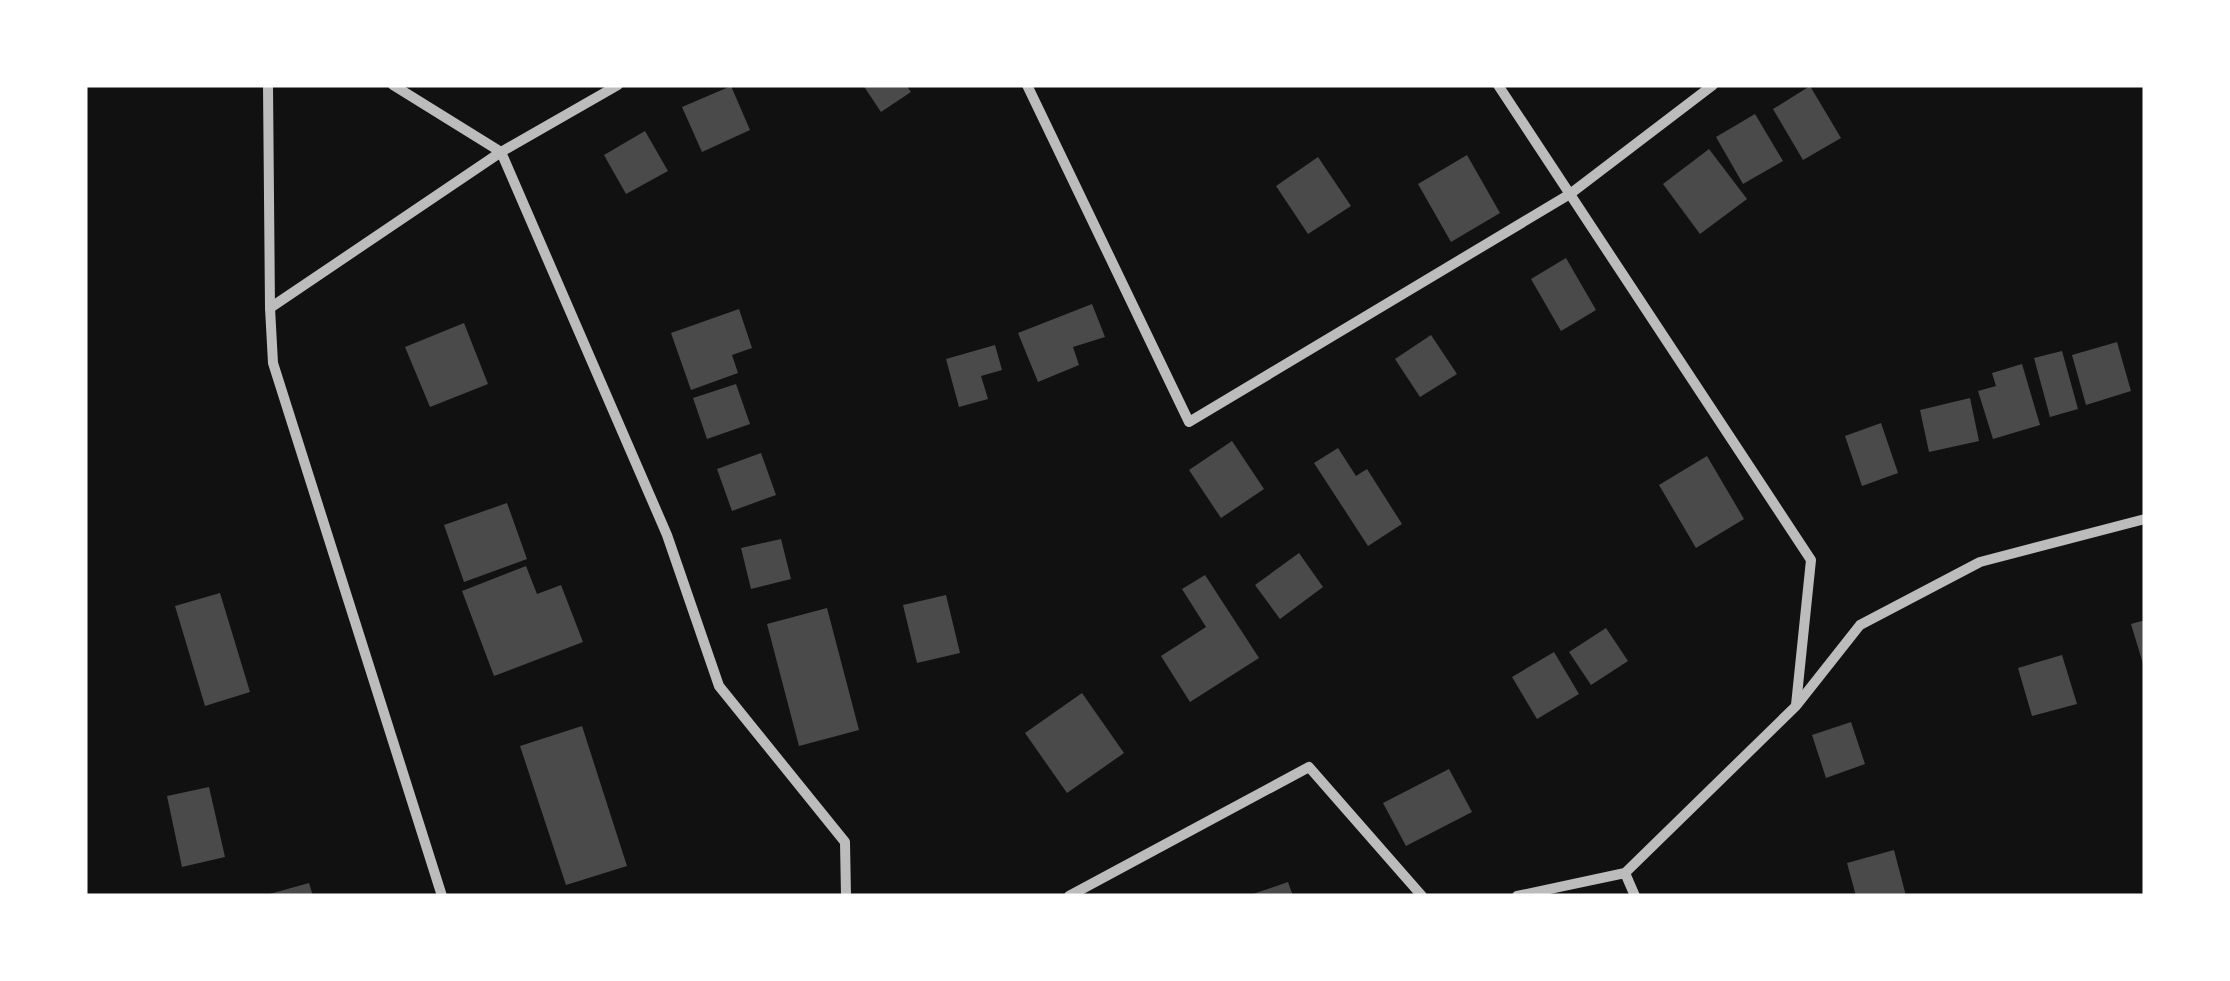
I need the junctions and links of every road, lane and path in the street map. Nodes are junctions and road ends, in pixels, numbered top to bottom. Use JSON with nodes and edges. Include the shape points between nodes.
{"nodes":[{"id":1,"x":268,"y":85,"type":"edge"},
{"id":2,"x":393,"y":85,"type":"edge"},
{"id":3,"x":618,"y":85,"type":"edge"},
{"id":4,"x":1027,"y":85,"type":"edge"},
{"id":5,"x":1498,"y":85,"type":"edge"},
{"id":6,"x":1713,"y":85,"type":"edge"},
{"id":7,"x":502,"y":152,"type":"junction"},
{"id":8,"x":1570,"y":194,"type":"junction"},
{"id":9,"x":270,"y":308,"type":"junction"},
{"id":10,"x":2145,"y":519,"type":"edge"},
{"id":11,"x":1796,"y":706,"type":"junction"},
{"id":12,"x":1625,"y":873,"type":"junction"},
{"id":13,"x":442,"y":896,"type":"edge"},
{"id":14,"x":846,"y":896,"type":"edge"},
{"id":15,"x":1070,"y":896,"type":"edge"},
{"id":16,"x":1422,"y":896,"type":"edge"},
{"id":17,"x":1517,"y":896,"type":"edge"},
{"id":18,"x":1635,"y":896,"type":"edge"}],
"edges":[{"from":1,"to":9,"type":"street"},
{"from":2,"to":7,"type":"street"},
{"from":3,"to":7,"type":"street"},
{"from":4,"to":8,"type":"street","via":[[1189,422]]},
{"from":5,"to":8,"type":"street"},
{"from":6,"to":8,"type":"street"},
{"from":7,"to":9,"type":"street"},
{"from":7,"to":14,"type":"street","via":[[667,535],[720,686],[845,842]]},
{"from":8,"to":11,"type":"street","via":[[1811,560]]},
{"from":9,"to":13,"type":"street","via":[[273,362]]},
{"from":10,"to":11,"type":"street","via":[[1980,562],[1860,625]]},
{"from":11,"to":12,"type":"street"},
{"from":12,"to":17,"type":"street"},
{"from":12,"to":18,"type":"street"},
{"from":15,"to":16,"type":"street","via":[[1309,767]]}]}
